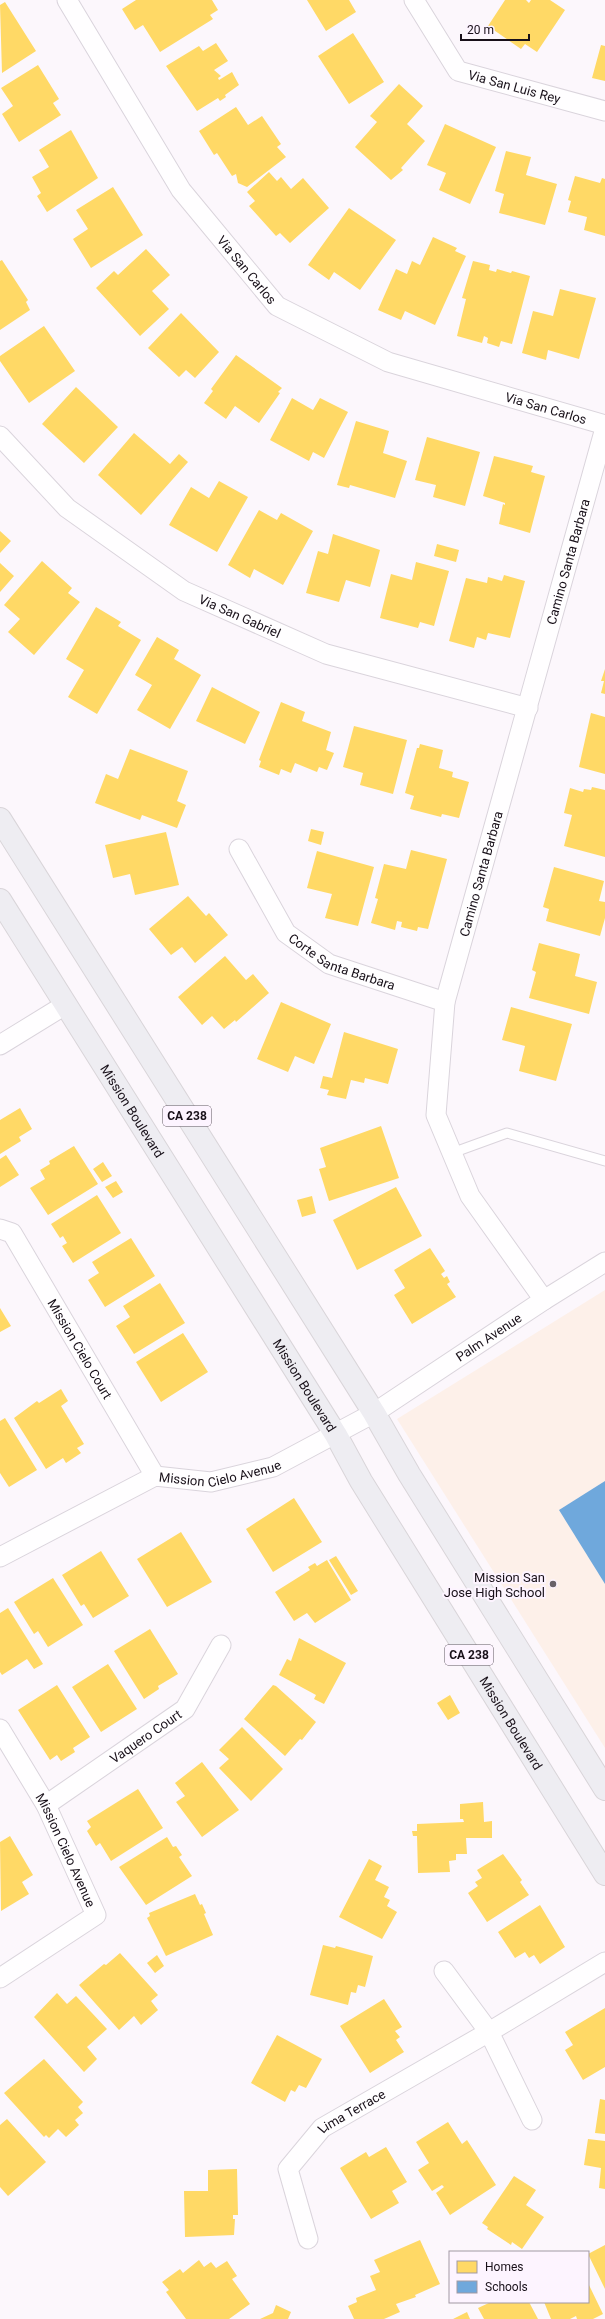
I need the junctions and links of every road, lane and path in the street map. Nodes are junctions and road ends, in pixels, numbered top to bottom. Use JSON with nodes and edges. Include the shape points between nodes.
{"nodes":[{"id":1,"x":67,"y":0,"type":"edge"},
{"id":2,"x":414,"y":0,"type":"edge"},
{"id":3,"x":605,"y":111,"type":"edge"},
{"id":4,"x":605,"y":426,"type":"edge"},
{"id":5,"x":0,"y":436,"type":"edge"},
{"id":6,"x":528,"y":708,"type":"junction"},
{"id":7,"x":0,"y":819,"type":"edge"},
{"id":8,"x":239,"y":849,"type":"dead end"},
{"id":9,"x":0,"y":900,"type":"edge"},
{"id":10,"x":445,"y":1002,"type":"junction"},
{"id":11,"x":65,"y":1005,"type":"junction"},
{"id":12,"x":0,"y":1045,"type":"edge"},
{"id":13,"x":452,"y":1153,"type":"junction"},
{"id":14,"x":605,"y":1161,"type":"edge"},
{"id":15,"x":0,"y":1229,"type":"edge"},
{"id":16,"x":605,"y":1262,"type":"edge"},
{"id":17,"x":544,"y":1300,"type":"junction"},
{"id":18,"x":374,"y":1414,"type":"junction"},
{"id":19,"x":336,"y":1435,"type":"junction"},
{"id":20,"x":156,"y":1476,"type":"junction"},
{"id":21,"x":0,"y":1557,"type":"edge"},
{"id":22,"x":221,"y":1645,"type":"dead end"},
{"id":23,"x":0,"y":1730,"type":"edge"},
{"id":24,"x":605,"y":1789,"type":"edge"},
{"id":25,"x":46,"y":1805,"type":"junction"},
{"id":26,"x":605,"y":1874,"type":"edge"},
{"id":27,"x":605,"y":1962,"type":"edge"},
{"id":28,"x":444,"y":1971,"type":"dead end"},
{"id":29,"x":0,"y":1978,"type":"edge"},
{"id":30,"x":490,"y":2032,"type":"junction"},
{"id":31,"x":532,"y":2120,"type":"dead end"},
{"id":32,"x":308,"y":2239,"type":"dead end"}],
"edges":[{"from":1,"to":4,"type":"street","name":"Via San Carlos","via":[[182,190],[277,306],[388,362]]},
{"from":2,"to":3,"type":"street","name":"Via San Luis Rey","via":[[458,71]]},
{"from":4,"to":6,"type":"street","name":"Camino Santa Barbara"},
{"from":5,"to":6,"type":"street","name":"Via San Gabriel","via":[[67,508],[184,591],[326,654]]},
{"from":6,"to":10,"type":"street","name":"Camino Santa Barbara"},
{"from":7,"to":18,"type":"main road","number":"CA 238"},
{"from":8,"to":10,"type":"street","name":"Corte Santa Barbara","via":[[286,932],[329,964]]},
{"from":9,"to":11,"type":"main road","name":"Mission Boulevard","number":"CA 238"},
{"from":10,"to":13,"type":"street","name":"Camino Santa Barbara","via":[[436,1115]]},
{"from":11,"to":12,"type":"street"},
{"from":11,"to":19,"type":"main road","name":"Mission Boulevard","number":"CA 238"},
{"from":13,"to":14,"type":"lane","via":[[507,1133]]},
{"from":13,"to":17,"type":"street","name":"Camino Santa Barbara","via":[[470,1196]]},
{"from":15,"to":20,"type":"street","name":"Mission Cielo Court","via":[[12,1233]]},
{"from":16,"to":17,"type":"street","name":"Palm Avenue"},
{"from":17,"to":18,"type":"street","name":"Palm Avenue"},
{"from":18,"to":19,"type":"street","name":"Mission Cielo Avenue"},
{"from":18,"to":24,"type":"main road","number":"CA 238"},
{"from":19,"to":20,"type":"street","name":"Mission Cielo Avenue","via":[[273,1467],[211,1482]]},
{"from":19,"to":26,"type":"main road","name":"Mission Boulevard","number":"CA 238","via":[[361,1481]]},
{"from":20,"to":21,"type":"street","name":"Mission Cielo Avenue"},
{"from":22,"to":25,"type":"street","name":"Vaquero Court","via":[[185,1709]]},
{"from":23,"to":25,"type":"street","name":"Mission Cielo Avenue"},
{"from":25,"to":29,"type":"street","name":"Mission Cielo Avenue","via":[[96,1914]]},
{"from":27,"to":30,"type":"street","name":"Lima Terrace"},
{"from":28,"to":30,"type":"street"},
{"from":30,"to":31,"type":"street"},
{"from":30,"to":32,"type":"street","name":"Lima Terrace","via":[[322,2128],[288,2168]]}]}
